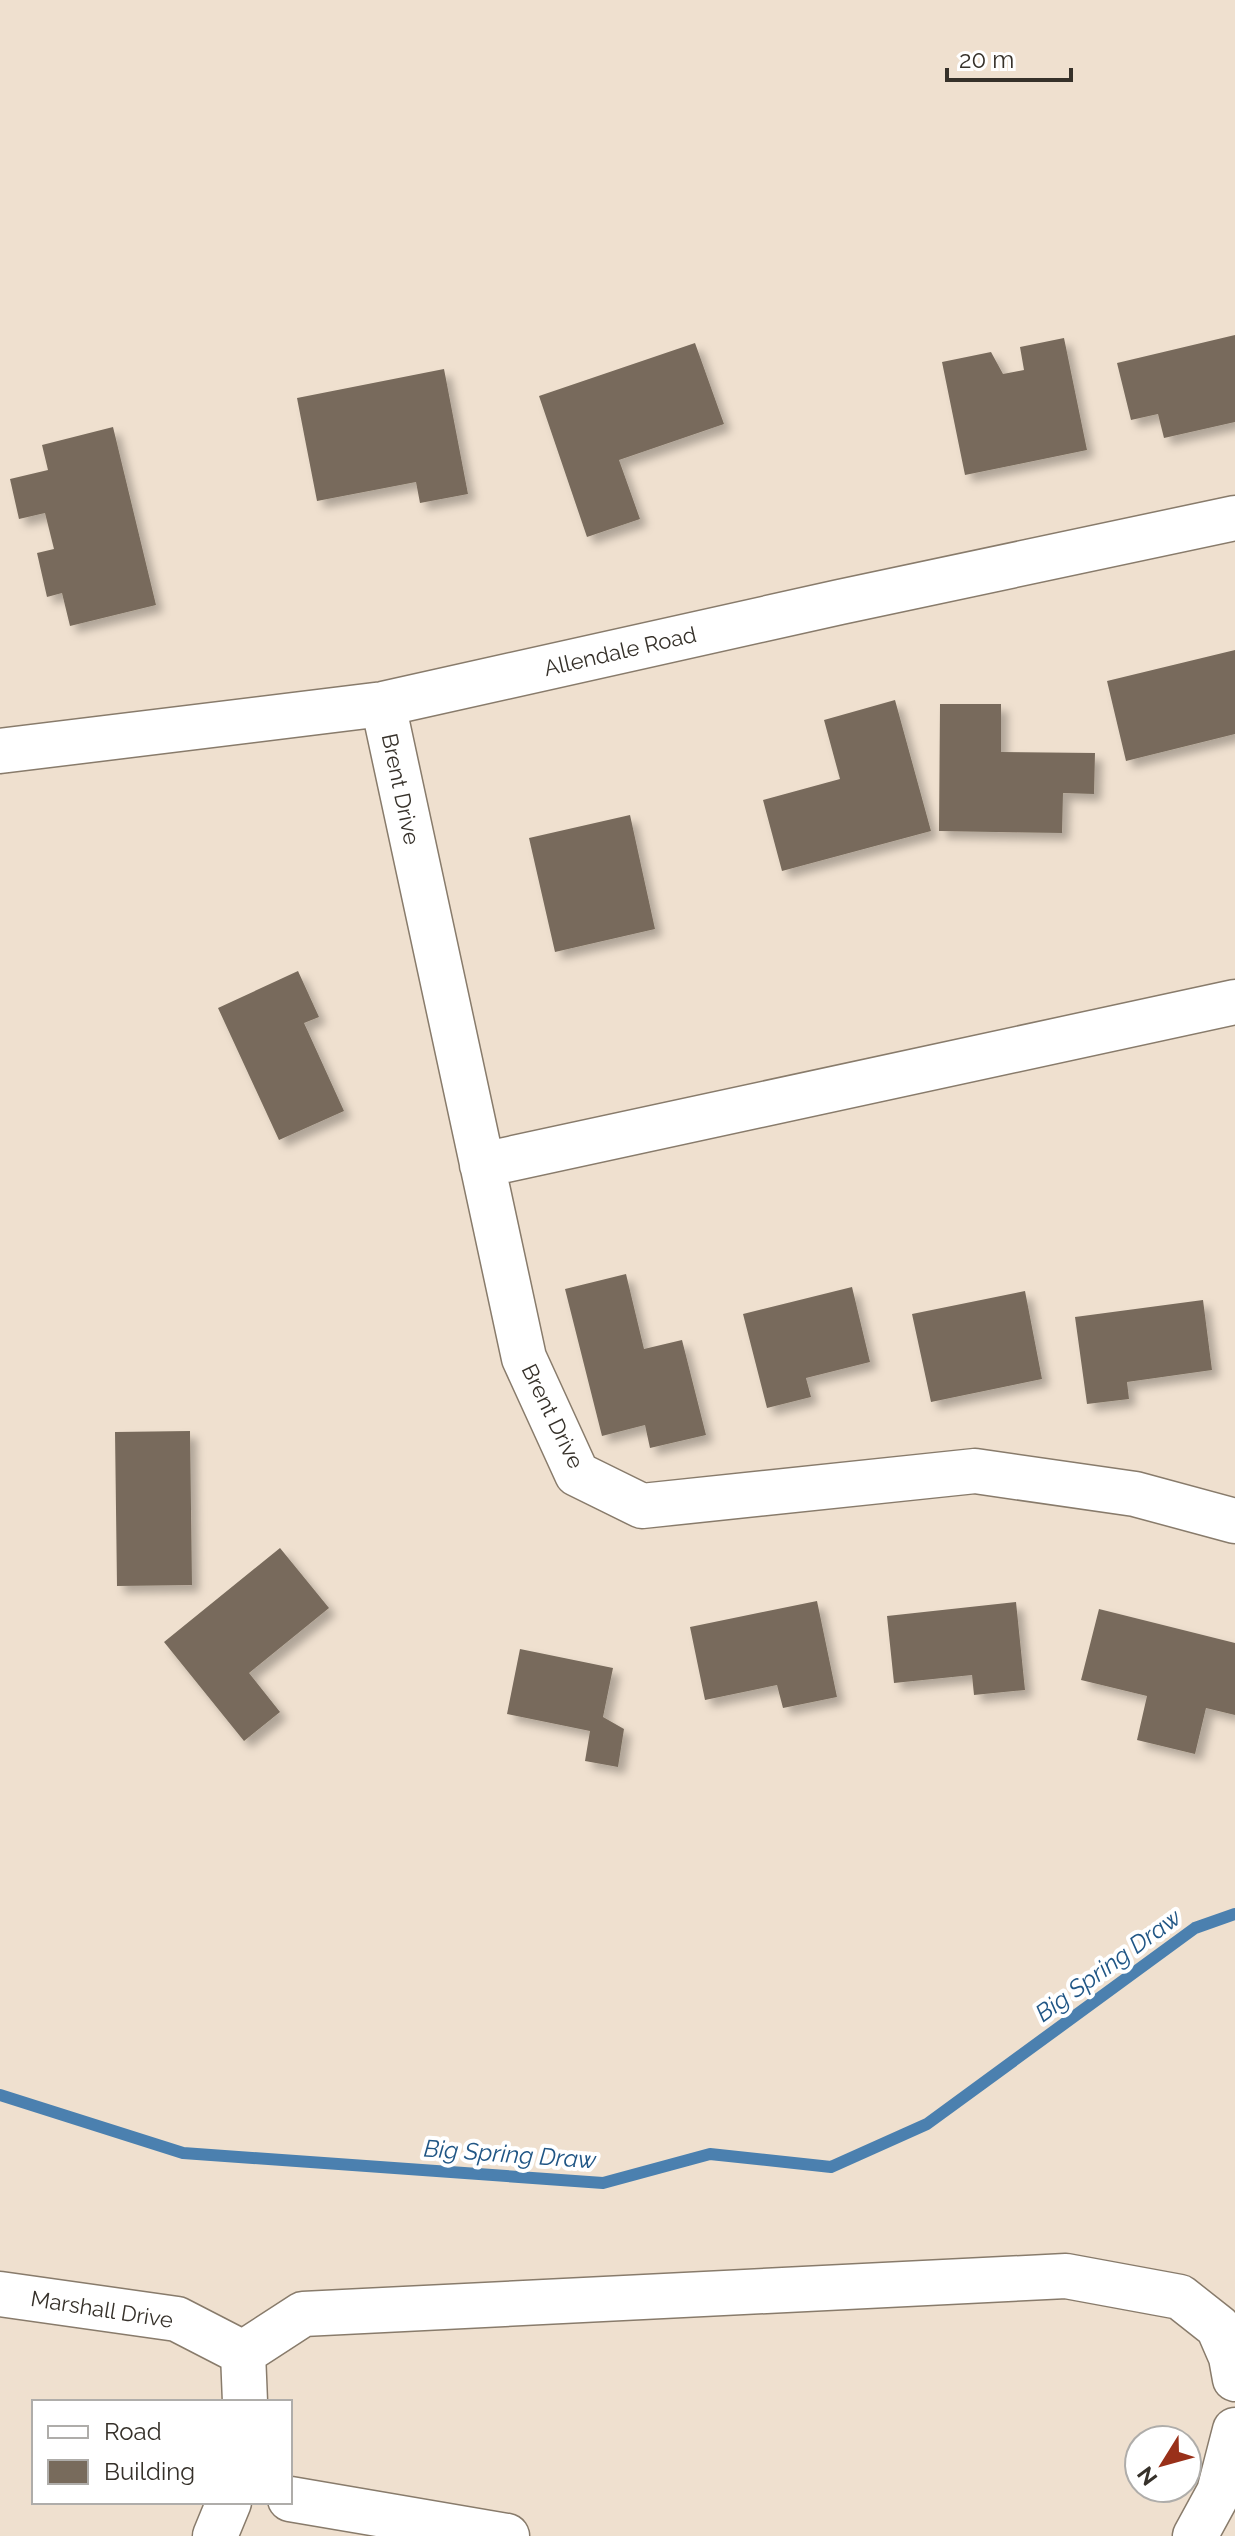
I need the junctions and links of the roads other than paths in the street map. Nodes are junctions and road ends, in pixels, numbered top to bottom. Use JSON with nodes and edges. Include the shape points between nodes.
{"nodes":[{"id":1,"x":1235,"y":518,"type":"edge"},
{"id":2,"x":383,"y":704,"type":"junction"},
{"id":3,"x":0,"y":751,"type":"edge"},
{"id":4,"x":1235,"y":1002,"type":"edge"},
{"id":5,"x":482,"y":1165,"type":"junction"},
{"id":6,"x":1235,"y":1521,"type":"edge"},
{"id":7,"x":0,"y":2294,"type":"edge"},
{"id":8,"x":243,"y":2353,"type":"junction"},
{"id":9,"x":1235,"y":2379,"type":"edge"},
{"id":10,"x":245,"y":2400,"type":"edge"},
{"id":11,"x":1235,"y":2430,"type":"edge"},
{"id":12,"x":292,"y":2499,"type":"edge"},
{"id":13,"x":228,"y":2504,"type":"edge"},
{"id":14,"x":215,"y":2536,"type":"edge"},
{"id":15,"x":507,"y":2536,"type":"edge"},
{"id":16,"x":1195,"y":2536,"type":"edge"}],
"edges":[{"from":1,"to":2,"type":"street","name":"Allendale Road"},
{"from":2,"to":3,"type":"street","name":"Allendale Road"},
{"from":2,"to":5,"type":"street","name":"Brent Drive"},
{"from":4,"to":5,"type":"street"},
{"from":5,"to":6,"type":"street","name":"Brent Drive","via":[[524,1358],[577,1474],[642,1506],[975,1471],[1135,1494]]},
{"from":7,"to":8,"type":"street","name":"Marshall Drive","via":[[177,2319]]},
{"from":8,"to":9,"type":"street","via":[[303,2314],[1066,2276],[1180,2297],[1218,2327]]},
{"from":8,"to":10,"type":"street"},
{"from":11,"to":16,"type":"street","via":[[1219,2492]]},
{"from":12,"to":15,"type":"street"},
{"from":13,"to":14,"type":"street"}]}
